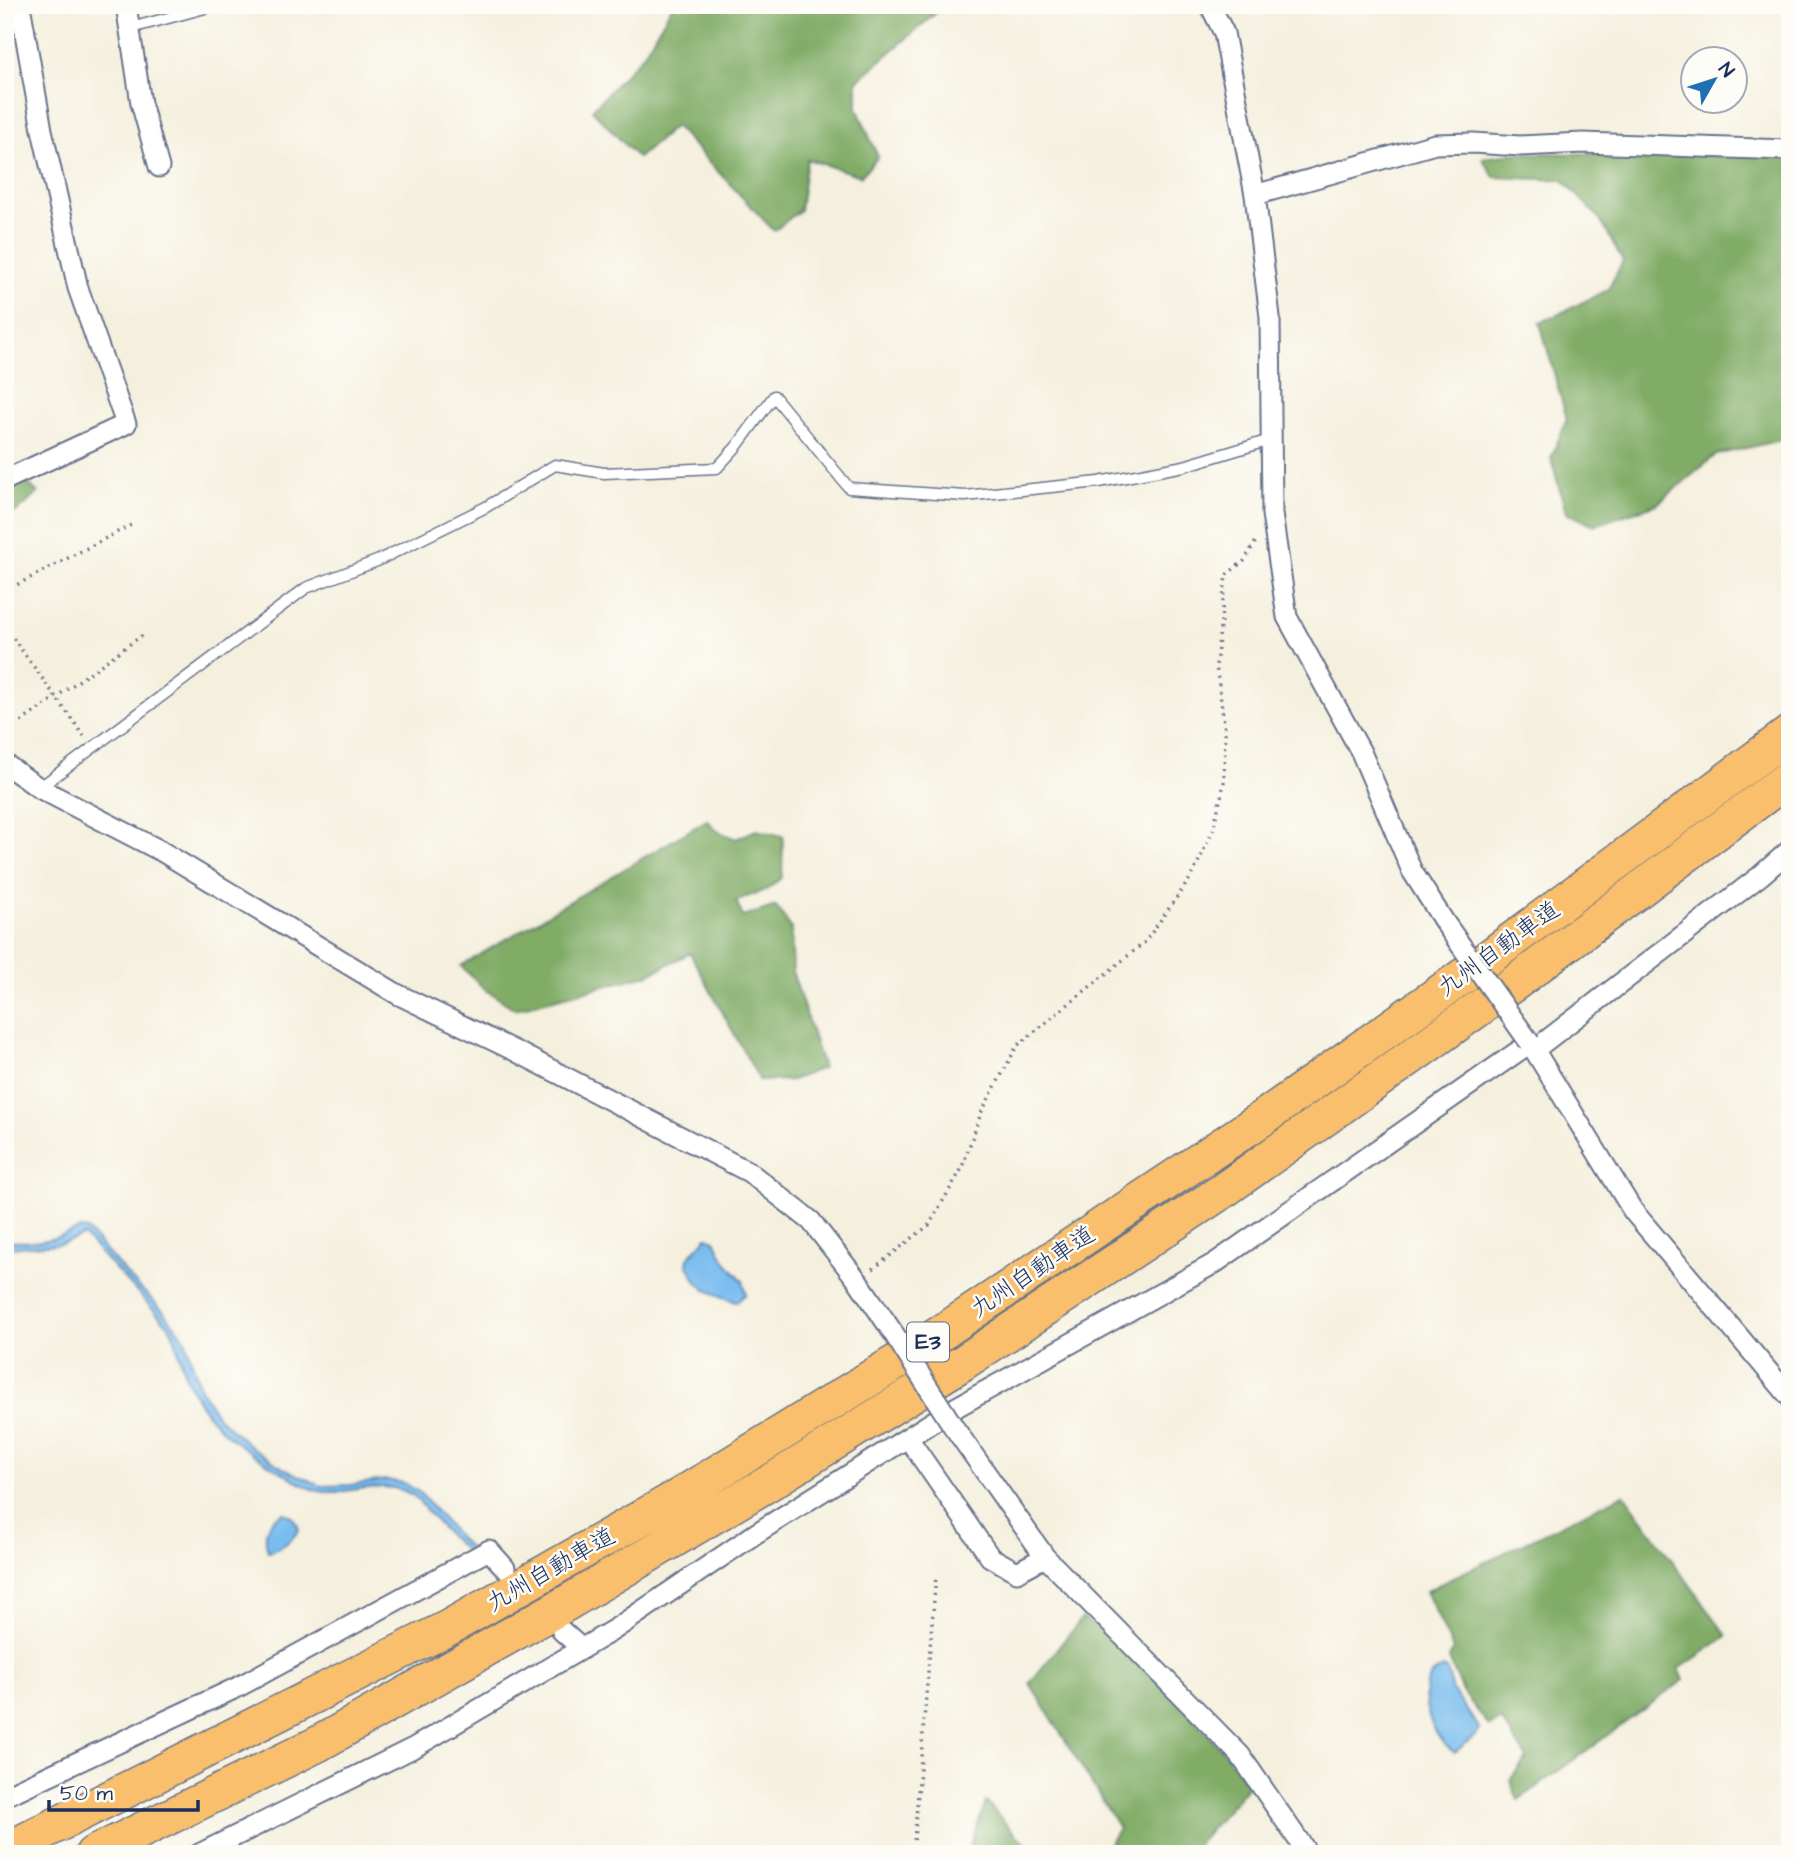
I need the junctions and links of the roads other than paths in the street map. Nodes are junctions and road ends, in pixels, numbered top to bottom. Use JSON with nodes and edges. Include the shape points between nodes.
{"nodes":[{"id":1,"x":20,"y":5,"type":"edge"},
{"id":2,"x":126,"y":5,"type":"edge"},
{"id":3,"x":216,"y":5,"type":"edge"},
{"id":4,"x":1210,"y":5,"type":"edge"},
{"id":5,"x":131,"y":28,"type":"junction"},
{"id":6,"x":1790,"y":148,"type":"edge"},
{"id":7,"x":159,"y":167,"type":"dead end"},
{"id":8,"x":1255,"y":195,"type":"junction"},
{"id":9,"x":1270,"y":440,"type":"junction"},
{"id":10,"x":5,"y":480,"type":"edge"},
{"id":11,"x":1790,"y":733,"type":"edge"},
{"id":12,"x":5,"y":764,"type":"edge"},
{"id":13,"x":1790,"y":777,"type":"edge"},
{"id":14,"x":39,"y":788,"type":"junction"},
{"id":15,"x":1790,"y":850,"type":"edge"},
{"id":16,"x":1532,"y":1047,"type":"junction"},
{"id":17,"x":1790,"y":1397,"type":"edge"},
{"id":18,"x":908,"y":1438,"type":"junction"},
{"id":19,"x":1045,"y":1557,"type":"junction"},
{"id":20,"x":505,"y":1568,"type":"dead end"},
{"id":21,"x":562,"y":1631,"type":"dead end"},
{"id":22,"x":582,"y":1648,"type":"junction"},
{"id":23,"x":5,"y":1796,"type":"edge"},
{"id":24,"x":5,"y":1851,"type":"edge"},
{"id":25,"x":93,"y":1854,"type":"edge"},
{"id":26,"x":199,"y":1854,"type":"edge"},
{"id":27,"x":1308,"y":1854,"type":"edge"}],
"edges":[{"from":1,"to":10,"type":"street","via":[[42,130],[78,288],[126,424]]},
{"from":2,"to":5,"type":"street"},
{"from":3,"to":5,"type":"lane"},
{"from":4,"to":8,"type":"street","via":[[1224,33]]},
{"from":5,"to":7,"type":"street","via":[[141,103]]},
{"from":6,"to":8,"type":"street","via":[[1435,144]]},
{"from":8,"to":9,"type":"street","via":[[1270,317]]},
{"from":9,"to":14,"type":"lane","via":[[1184,466],[1099,482],[965,496],[849,488],[774,396],[717,468],[604,473],[555,465],[486,507],[377,561],[306,588]]},
{"from":9,"to":16,"type":"street","bridge":true,"via":[[1272,514],[1287,617],[1361,752],[1412,871]]},
{"from":11,"to":24,"type":"highway","name":"九州自動車道","number":"E3","via":[[1260,1121],[908,1355],[678,1497],[448,1628]]},
{"from":12,"to":14,"type":"street"},
{"from":13,"to":25,"type":"highway","name":"九州自動車道","number":"E3","via":[[1516,982],[1235,1182],[964,1362],[579,1596],[330,1737]]},
{"from":14,"to":19,"type":"street","bridge":true,"via":[[161,852],[397,994],[749,1172],[811,1221],[858,1280]]},
{"from":15,"to":16,"type":"street"},
{"from":16,"to":17,"type":"street","via":[[1633,1211]]},
{"from":16,"to":18,"type":"street","via":[[1215,1263]]},
{"from":18,"to":19,"type":"street","via":[[990,1557],[1017,1572]]},
{"from":18,"to":22,"type":"street"},
{"from":19,"to":27,"type":"street","via":[[1240,1755]]},
{"from":20,"to":23,"type":"street","via":[[489,1550],[238,1687]]},
{"from":21,"to":22,"type":"street"},
{"from":22,"to":26,"type":"street","via":[[415,1747]]}]}
